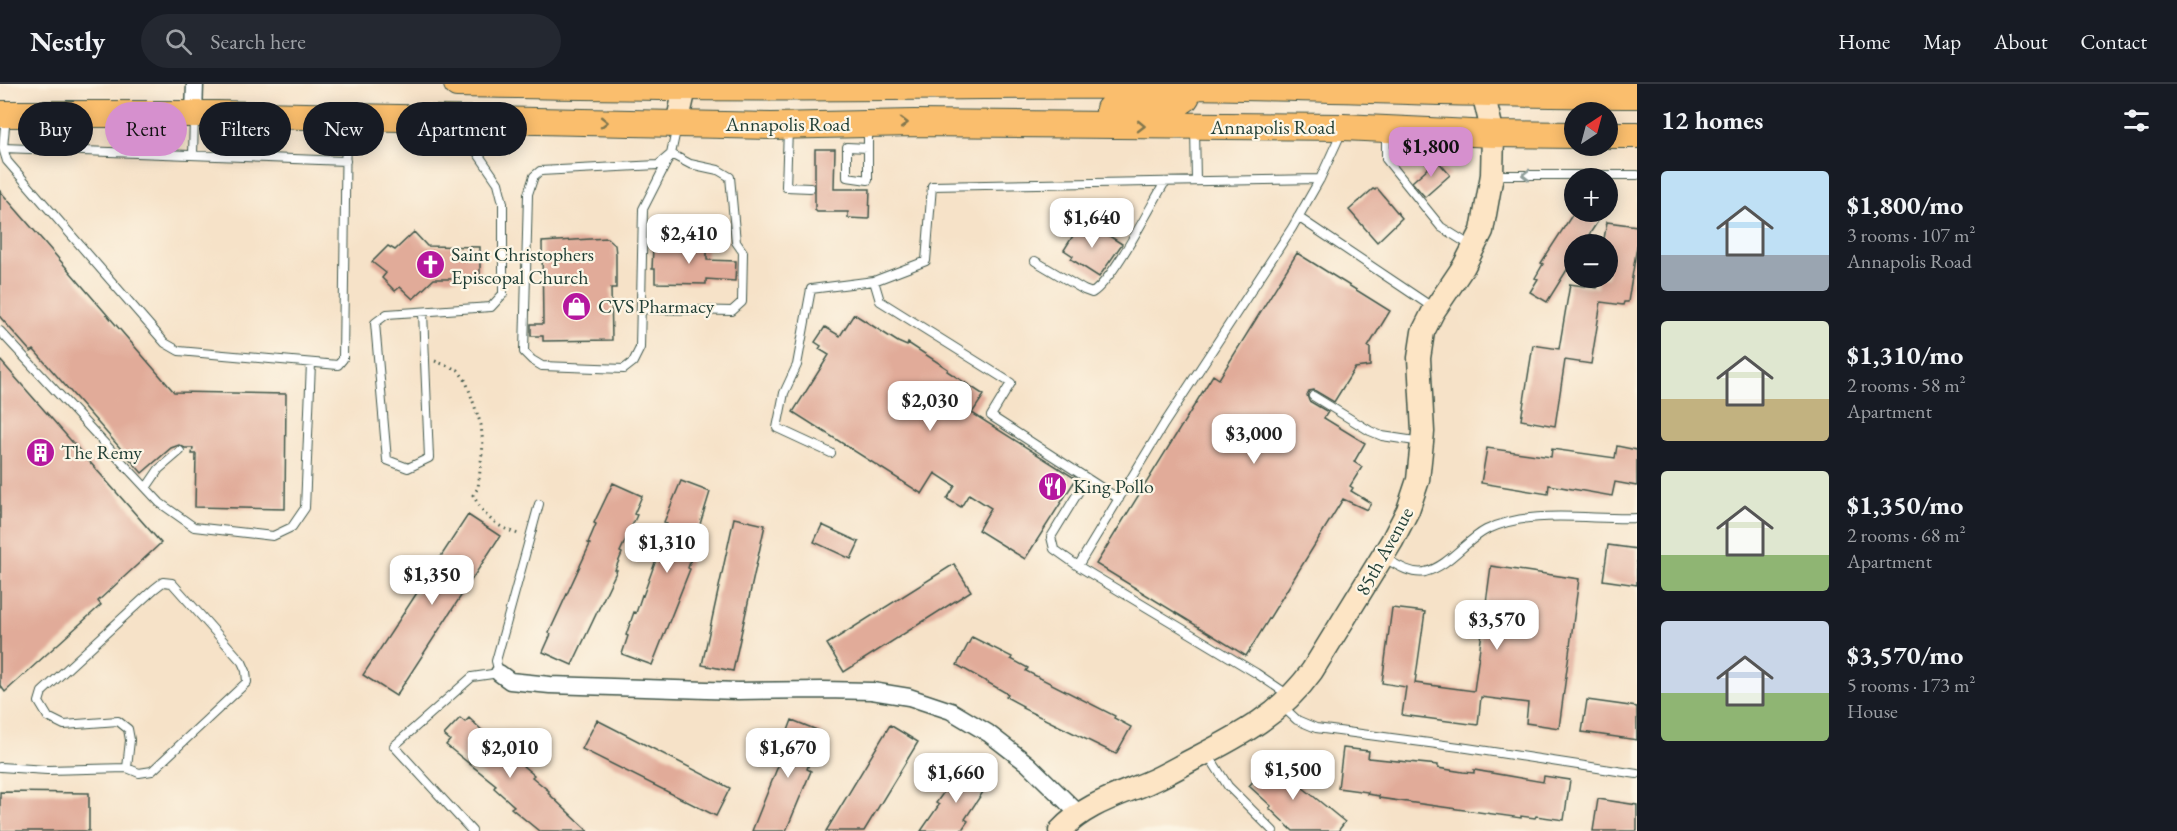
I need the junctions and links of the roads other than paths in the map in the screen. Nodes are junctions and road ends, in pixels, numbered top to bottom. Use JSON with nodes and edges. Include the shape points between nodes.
{"nodes":[{"id":1,"x":195,"y":84,"type":"edge"},
{"id":2,"x":457,"y":84,"type":"edge"},
{"id":3,"x":1564,"y":84,"type":"edge"},
{"id":4,"x":542,"y":85,"type":"edge"},
{"id":5,"x":600,"y":85,"type":"edge"},
{"id":6,"x":867,"y":85,"type":"edge"},
{"id":7,"x":1191,"y":85,"type":"edge"},
{"id":8,"x":677,"y":86,"type":"edge"},
{"id":9,"x":758,"y":86,"type":"edge"},
{"id":10,"x":1484,"y":89,"type":"edge"},
{"id":11,"x":1513,"y":89,"type":"edge"},
{"id":12,"x":1591,"y":95,"type":"junction"},
{"id":13,"x":1637,"y":95,"type":"edge"},
{"id":14,"x":1637,"y":111,"type":"edge"},
{"id":15,"x":3,"y":114,"type":"edge"},
{"id":16,"x":194,"y":114,"type":"junction"},
{"id":17,"x":303,"y":115,"type":"edge"},
{"id":18,"x":527,"y":120,"type":"edge"},
{"id":19,"x":677,"y":124,"type":"junction"},
{"id":20,"x":955,"y":124,"type":"junction"},
{"id":21,"x":788,"y":125,"type":"junction"},
{"id":22,"x":1196,"y":126,"type":"junction"},
{"id":23,"x":1343,"y":128,"type":"junction"},
{"id":24,"x":1386,"y":129,"type":"junction"},
{"id":25,"x":1493,"y":134,"type":"junction"},
{"id":26,"x":1564,"y":135,"type":"edge"},
{"id":27,"x":1618,"y":135,"type":"edge"},
{"id":28,"x":1637,"y":135,"type":"edge"},
{"id":29,"x":868,"y":136,"type":"junction"},
{"id":30,"x":3,"y":148,"type":"junction"},
{"id":31,"x":671,"y":154,"type":"junction"},
{"id":32,"x":193,"y":155,"type":"junction"},
{"id":33,"x":346,"y":156,"type":"edge"},
{"id":34,"x":479,"y":156,"type":"edge"},
{"id":35,"x":346,"y":161,"type":"junction"},
{"id":36,"x":1492,"y":175,"type":"junction"},
{"id":37,"x":1637,"y":175,"type":"edge"},
{"id":38,"x":1320,"y":179,"type":"junction"},
{"id":39,"x":1196,"y":181,"type":"junction"},
{"id":40,"x":1165,"y":182,"type":"junction"},
{"id":41,"x":810,"y":188,"type":"dead end"},
{"id":42,"x":1298,"y":216,"type":"junction"},
{"id":43,"x":1474,"y":247,"type":"junction"},
{"id":44,"x":1035,"y":261,"type":"dead end"},
{"id":45,"x":874,"y":280,"type":"junction"},
{"id":46,"x":641,"y":309,"type":"junction"},
{"id":47,"x":1435,"y":309,"type":"junction"},
{"id":48,"x":423,"y":312,"type":"junction"},
{"id":49,"x":0,"y":332,"type":"edge"},
{"id":50,"x":311,"y":363,"type":"junction"},
{"id":51,"x":1313,"y":396,"type":"dead end"},
{"id":52,"x":1422,"y":442,"type":"junction"},
{"id":53,"x":180,"y":451,"type":"dead end"},
{"id":54,"x":831,"y":453,"type":"dead end"},
{"id":55,"x":1087,"y":478,"type":"junction"},
{"id":56,"x":146,"y":488,"type":"junction"},
{"id":57,"x":1119,"y":499,"type":"junction"},
{"id":58,"x":539,"y":504,"type":"dead end"},
{"id":59,"x":1637,"y":518,"type":"edge"},
{"id":60,"x":1382,"y":557,"type":"junction"},
{"id":61,"x":1078,"y":566,"type":"junction"},
{"id":62,"x":499,"y":674,"type":"junction"},
{"id":63,"x":1286,"y":701,"type":"junction"},
{"id":64,"x":1207,"y":753,"type":"junction"},
{"id":65,"x":0,"y":768,"type":"edge"},
{"id":66,"x":127,"y":768,"type":"junction"},
{"id":67,"x":1637,"y":774,"type":"edge"},
{"id":68,"x":1079,"y":814,"type":"junction"},
{"id":69,"x":472,"y":831,"type":"edge"},
{"id":70,"x":1060,"y":831,"type":"edge"},
{"id":71,"x":1273,"y":831,"type":"edge"}],
"edges":[{"from":1,"to":16,"type":"street"},
{"from":2,"to":4,"type":"main road","name":"Annapolis Road"},
{"from":3,"to":12,"type":"main road"},
{"from":4,"to":5,"type":"main road","name":"Annapolis Road"},
{"from":5,"to":8,"type":"main road","name":"Annapolis Road"},
{"from":6,"to":7,"type":"main road","name":"Annapolis Road"},
{"from":6,"to":9,"type":"main road","name":"Annapolis Road"},
{"from":7,"to":10,"type":"main road","name":"Annapolis Road"},
{"from":7,"to":20,"type":"main road","via":[[1186,98],[1158,108],[1000,112]]},
{"from":8,"to":9,"type":"main road","name":"Annapolis Road"},
{"from":8,"to":19,"type":"street"},
{"from":10,"to":11,"type":"main road","name":"Annapolis Road"},
{"from":10,"to":25,"type":"street","name":"85th Avenue"},
{"from":11,"to":12,"type":"main road","name":"Annapolis Road"},
{"from":11,"to":25,"type":"street","name":"85th Avenue"},
{"from":12,"to":13,"type":"main road","name":"Annapolis Road"},
{"from":14,"to":25,"type":"main road","via":[[1519,110]]},
{"from":15,"to":16,"type":"main road","name":"Annapolis Road"},
{"from":15,"to":30,"type":"lane"},
{"from":16,"to":17,"type":"main road","name":"Annapolis Road"},
{"from":16,"to":32,"type":"lane"},
{"from":18,"to":19,"type":"main road","name":"Annapolis Road","one_way":true},
{"from":19,"to":21,"type":"main road","name":"Annapolis Road"},
{"from":19,"to":31,"type":"lane"},
{"from":20,"to":22,"type":"main road","name":"Annapolis Road","one_way":true},
{"from":29,"to":20,"type":"main road","name":"Annapolis Road","one_way":true},
{"from":21,"to":29,"type":"main road","name":"Annapolis Road"},
{"from":21,"to":41,"type":"lane","via":[[786,187]]},
{"from":22,"to":23,"type":"main road","name":"Annapolis Road"},
{"from":22,"to":39,"type":"lane"},
{"from":23,"to":24,"type":"main road","name":"Annapolis Road"},
{"from":23,"to":38,"type":"lane"},
{"from":24,"to":25,"type":"main road","name":"Annapolis Road"},
{"from":24,"to":43,"type":"lane","via":[[1386,159],[1441,227]]},
{"from":25,"to":26,"type":"main road","name":"Annapolis Road"},
{"from":25,"to":36,"type":"street","name":"85th Avenue"},
{"from":27,"to":28,"type":"main road"},
{"from":29,"to":29,"type":"lane","via":[[868,180],[847,177],[846,147]]},
{"from":30,"to":32,"type":"lane"},
{"from":30,"to":50,"type":"lane","via":[[7,160],[165,343],[179,351]]},
{"from":31,"to":46,"type":"lane","via":[[643,209]]},
{"from":31,"to":46,"type":"lane","via":[[730,177],[736,242],[743,252],[742,302],[732,311]]},
{"from":31,"to":46,"type":"lane","via":[[658,165],[540,171],[534,176],[528,194],[524,352],[542,366],[624,369],[640,348]]},
{"from":32,"to":35,"type":"lane"},
{"from":33,"to":35,"type":"lane"},
{"from":34,"to":48,"type":"lane","via":[[498,183],[503,203],[503,294],[491,307]]},
{"from":35,"to":50,"type":"lane","via":[[343,359],[338,365]]},
{"from":37,"to":36,"type":"lane","one_way":true},
{"from":36,"to":43,"type":"street","name":"85th Avenue","via":[[1482,231]]},
{"from":38,"to":39,"type":"lane"},
{"from":38,"to":42,"type":"lane"},
{"from":39,"to":40,"type":"lane"},
{"from":40,"to":44,"type":"lane","via":[[1111,272],[1092,293]]},
{"from":40,"to":45,"type":"lane","via":[[932,186],[926,261]]},
{"from":42,"to":47,"type":"lane"},
{"from":42,"to":57,"type":"lane"},
{"from":43,"to":47,"type":"street","name":"85th Avenue"},
{"from":45,"to":54,"type":"lane","via":[[811,288],[797,364],[784,393],[777,428]]},
{"from":45,"to":55,"type":"lane","via":[[880,301],[1011,383],[991,416]]},
{"from":47,"to":52,"type":"street","name":"85th Avenue","via":[[1420,347]]},
{"from":48,"to":48,"type":"lane","via":[[387,314],[375,323],[387,460],[408,468],[429,458]]},
{"from":49,"to":56,"type":"lane"},
{"from":50,"to":56,"type":"lane","via":[[304,508],[292,527],[273,536],[194,527]]},
{"from":51,"to":52,"type":"lane","via":[[1370,431]]},
{"from":52,"to":60,"type":"street","name":"85th Avenue","via":[[1418,480]]},
{"from":53,"to":56,"type":"lane","via":[[159,469]]},
{"from":55,"to":57,"type":"lane"},
{"from":55,"to":61,"type":"lane","via":[[1051,537],[1054,549]]},
{"from":57,"to":61,"type":"lane"},
{"from":58,"to":62,"type":"lane","via":[[496,661]]},
{"from":59,"to":60,"type":"lane","via":[[1563,517],[1503,524],[1485,531],[1442,564],[1424,572],[1406,570]]},
{"from":60,"to":63,"type":"street","name":"85th Avenue","via":[[1312,671]]},
{"from":61,"to":63,"type":"lane","via":[[1256,673]]},
{"from":62,"to":68,"type":"street","via":[[510,681],[550,685],[872,691],[909,697],[951,711],[988,733],[1028,764]]},
{"from":62,"to":69,"type":"lane","via":[[472,677],[394,746]]},
{"from":63,"to":64,"type":"street","name":"85th Avenue","via":[[1250,730]]},
{"from":63,"to":67,"type":"lane","via":[[1297,720],[1316,728]]},
{"from":64,"to":68,"type":"street","name":"85th Avenue"},
{"from":64,"to":71,"type":"lane","via":[[1228,786]]},
{"from":65,"to":66,"type":"lane"},
{"from":66,"to":66,"type":"lane","via":[[139,773],[152,771],[247,682],[242,662],[172,583],[163,582],[154,589],[42,692],[39,702],[48,717],[64,725],[118,721],[128,729]]},
{"from":68,"to":70,"type":"street","name":"85th Avenue"}]}
